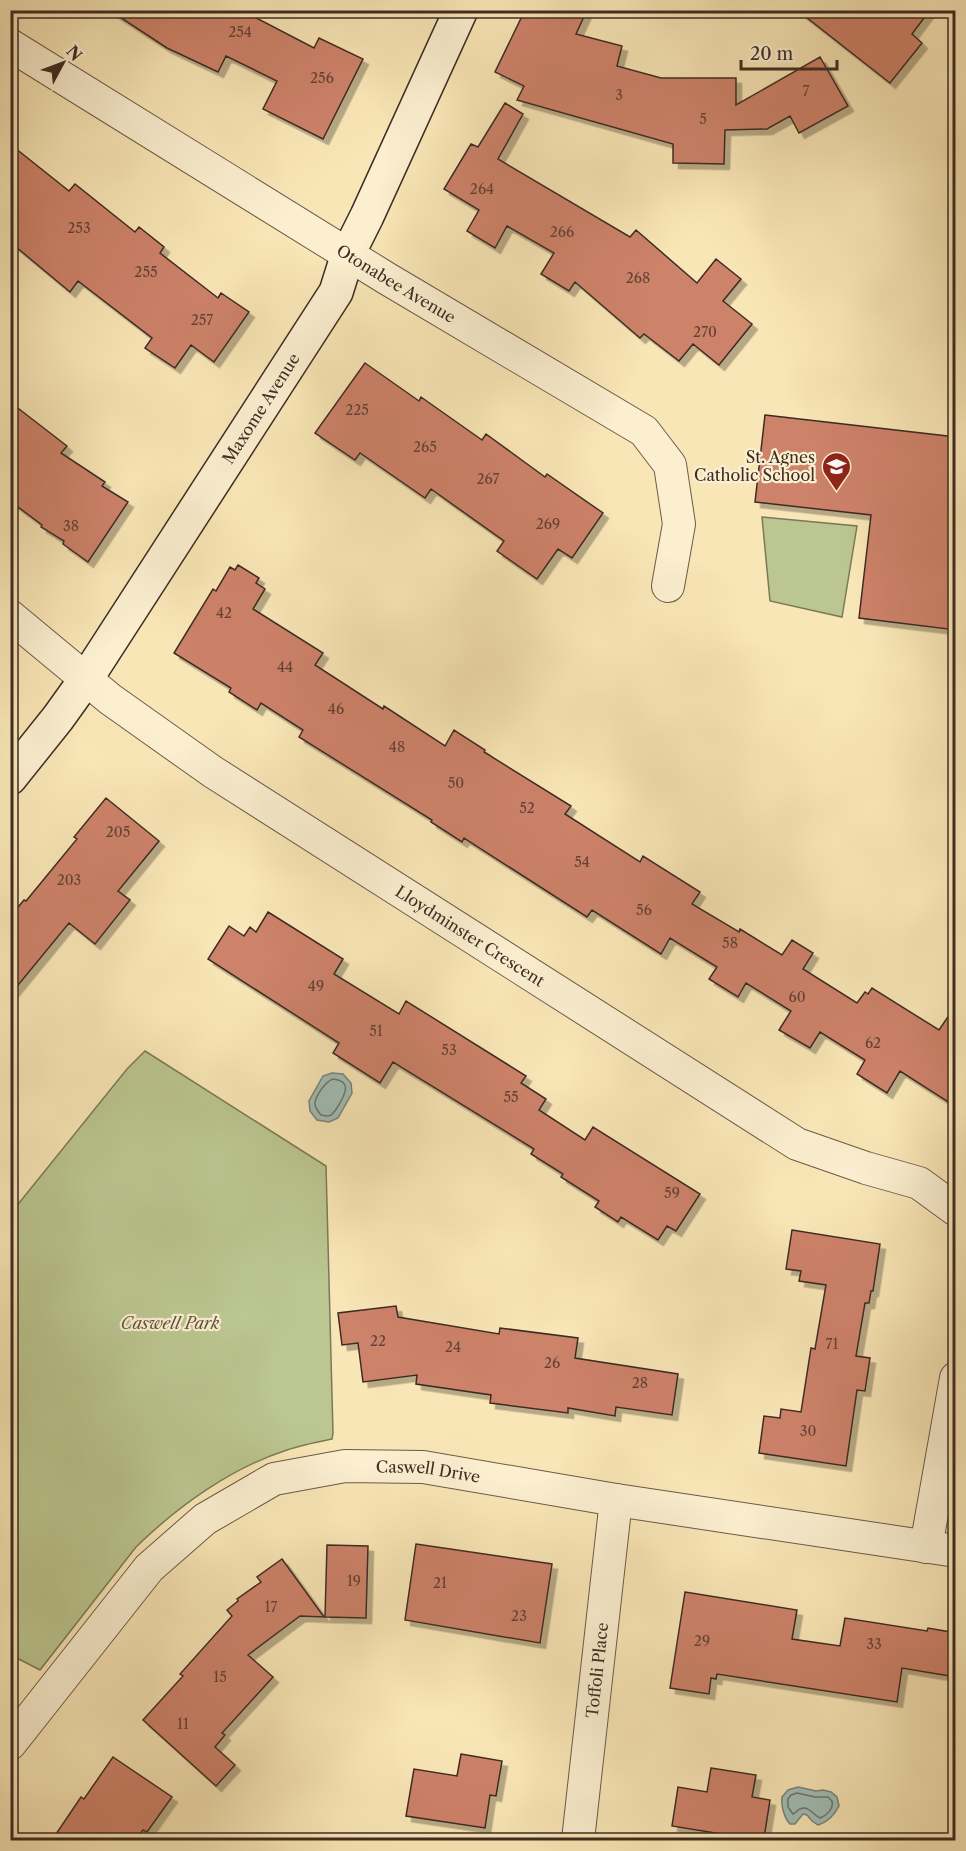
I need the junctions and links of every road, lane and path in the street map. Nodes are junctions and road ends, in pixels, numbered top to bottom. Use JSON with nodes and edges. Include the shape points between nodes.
{"nodes":[{"id":1,"x":461,"y":10,"type":"edge"},
{"id":2,"x":10,"y":45,"type":"edge"},
{"id":3,"x":348,"y":254,"type":"junction"},
{"id":4,"x":668,"y":586,"type":"dead end"},
{"id":5,"x":10,"y":616,"type":"edge"},
{"id":6,"x":86,"y":679,"type":"junction"},
{"id":7,"x":10,"y":778,"type":"edge"},
{"id":8,"x":956,"y":1210,"type":"edge"},
{"id":9,"x":956,"y":1378,"type":"edge"},
{"id":10,"x":616,"y":1500,"type":"junction"},
{"id":11,"x":941,"y":1549,"type":"edge"},
{"id":12,"x":10,"y":1744,"type":"edge"},
{"id":13,"x":578,"y":1840,"type":"edge"}],
"edges":[{"from":1,"to":3,"type":"street","name":"Maxome Avenue"},
{"from":2,"to":3,"type":"street","name":"Otonabee Avenue"},
{"from":3,"to":4,"type":"street","name":"Otonabee Avenue","via":[[644,430],[670,465],[678,524]]},
{"from":3,"to":6,"type":"street","name":"Maxome Avenue","via":[[336,292]]},
{"from":5,"to":6,"type":"street","name":"Lloydminster Crescent"},
{"from":6,"to":7,"type":"street","name":"Maxome Avenue"},
{"from":6,"to":8,"type":"street","name":"Lloydminster Crescent","via":[[213,772],[797,1144],[920,1183]]},
{"from":9,"to":11,"type":"street"},
{"from":10,"to":11,"type":"street","name":"Caswell Drive"},
{"from":10,"to":12,"type":"street","name":"Caswell Drive","via":[[423,1467],[345,1466],[274,1479],[205,1519],[149,1568]]},
{"from":10,"to":13,"type":"street","name":"Toffoli Place"}]}
